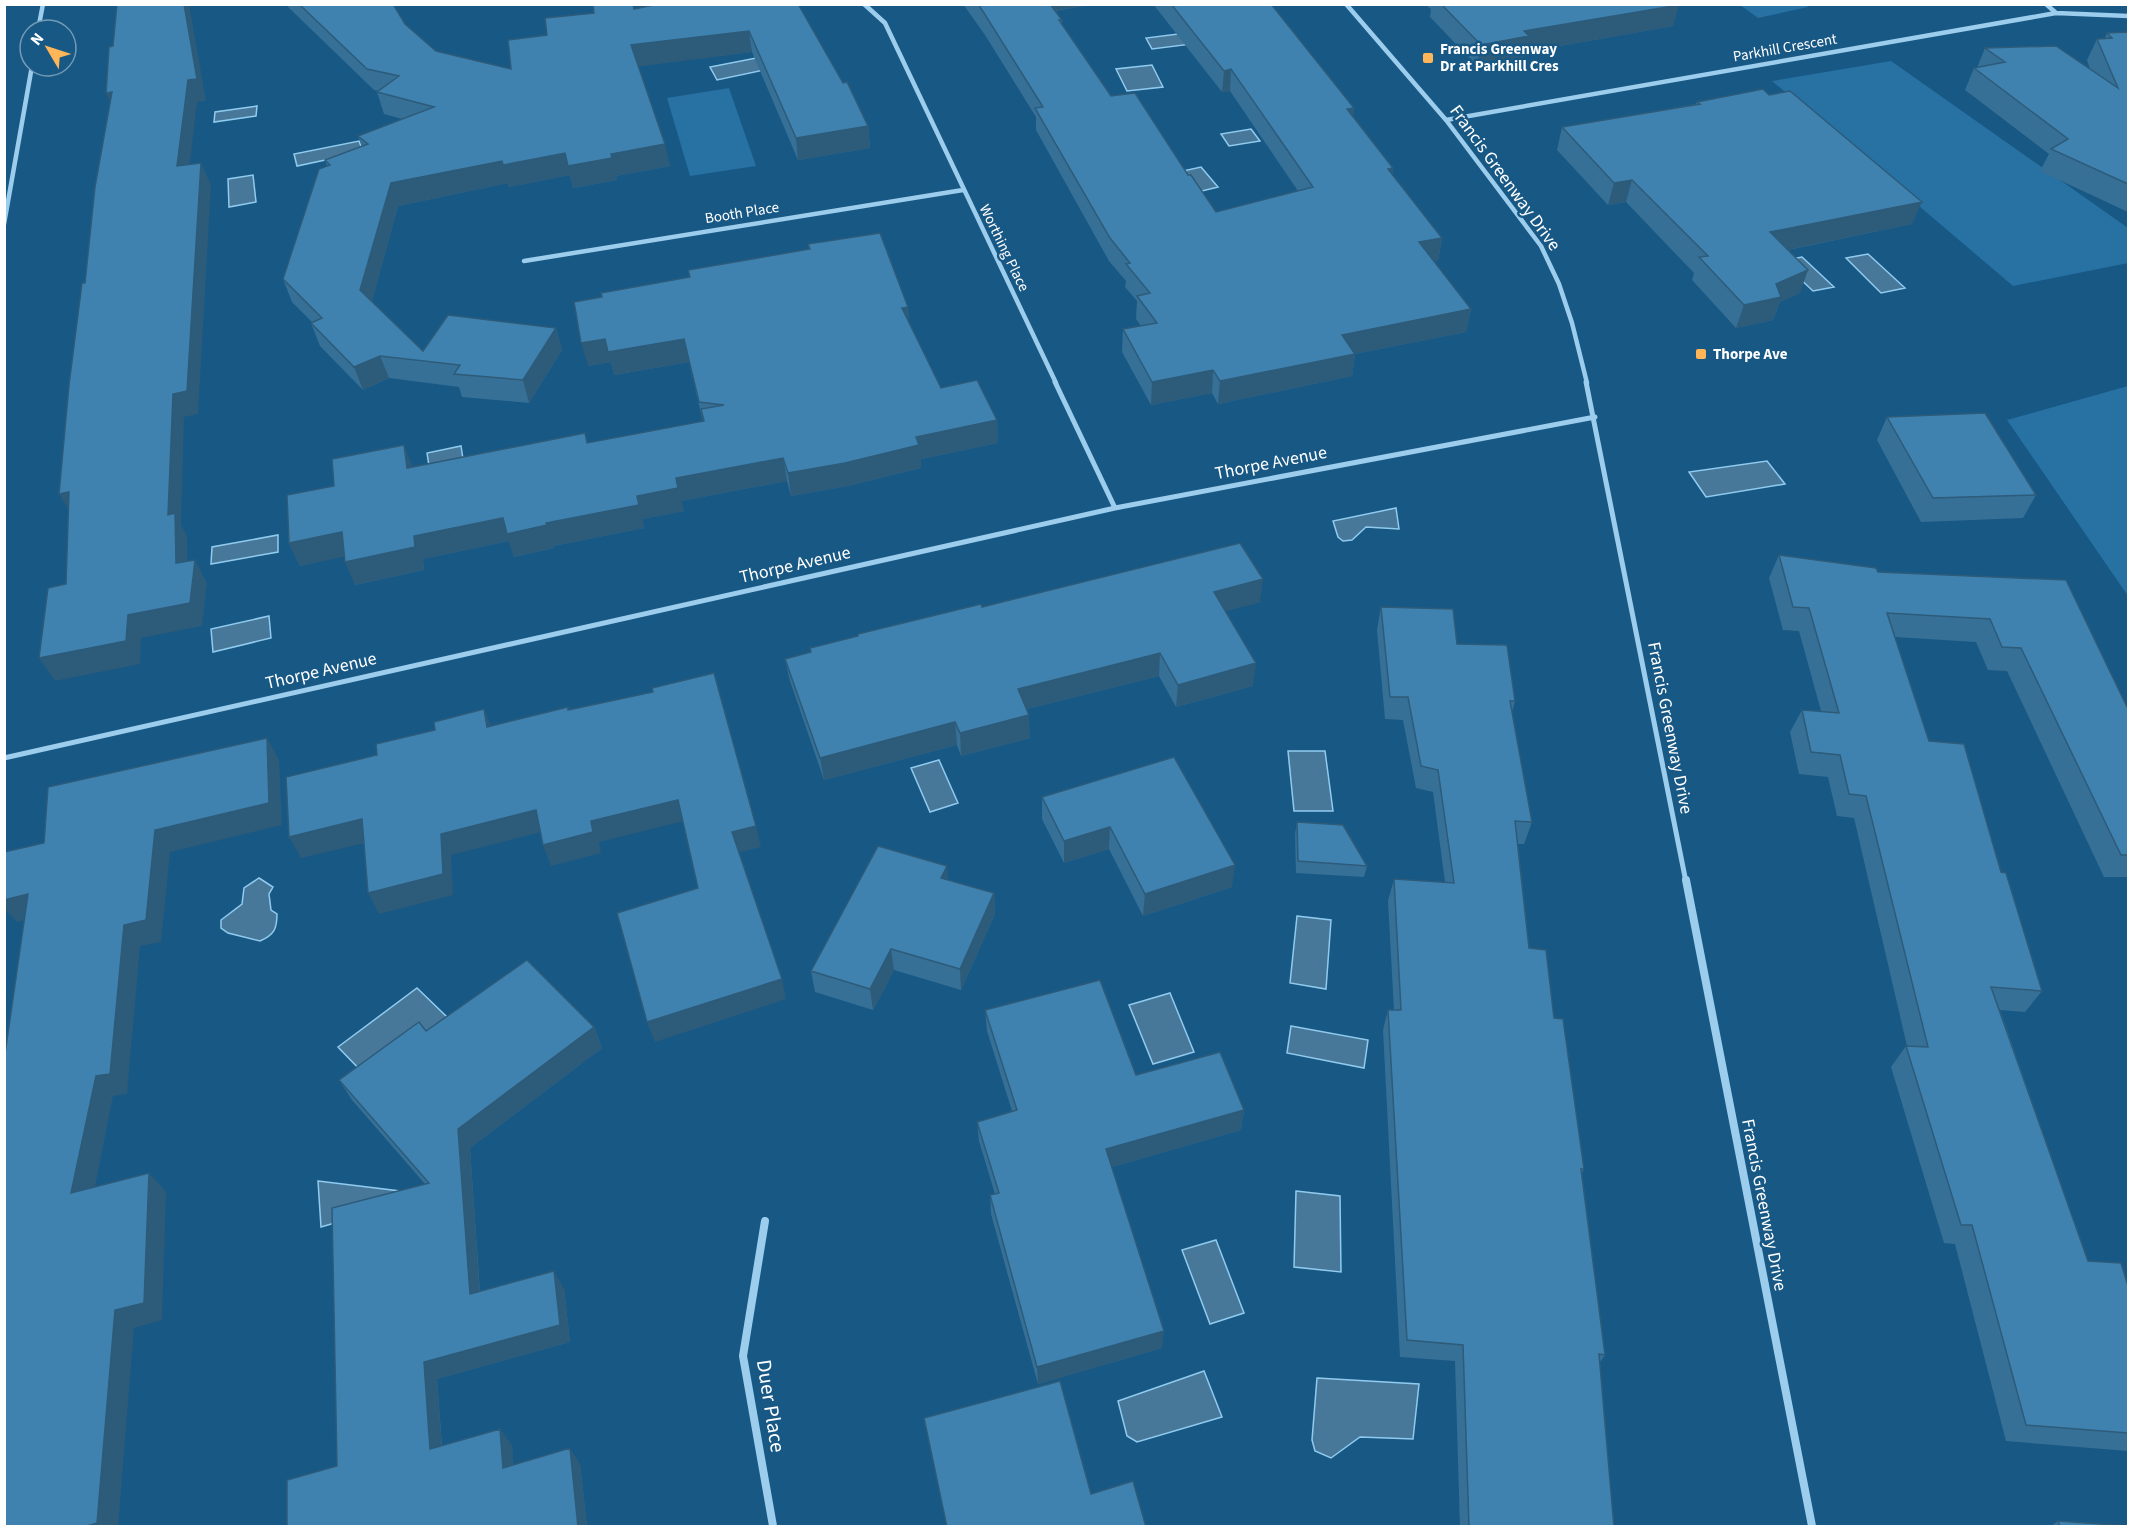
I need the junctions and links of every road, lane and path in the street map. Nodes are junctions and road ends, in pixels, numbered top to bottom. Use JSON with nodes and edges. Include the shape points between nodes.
{"nodes":[{"id":1,"x":864,"y":4,"type":"edge"},
{"id":2,"x":1346,"y":4,"type":"edge"},
{"id":3,"x":2046,"y":4,"type":"edge"},
{"id":4,"x":2056,"y":13,"type":"junction"},
{"id":5,"x":2128,"y":16,"type":"edge"},
{"id":6,"x":30,"y":78,"type":"edge"},
{"id":7,"x":1446,"y":120,"type":"junction"},
{"id":8,"x":963,"y":190,"type":"junction"},
{"id":9,"x":4,"y":224,"type":"edge"},
{"id":10,"x":524,"y":261,"type":"dead end"},
{"id":11,"x":1595,"y":417,"type":"junction"},
{"id":12,"x":1115,"y":508,"type":"junction"},
{"id":13,"x":4,"y":758,"type":"edge"},
{"id":14,"x":765,"y":1221,"type":"dead end"},
{"id":15,"x":773,"y":1527,"type":"edge"},
{"id":16,"x":1812,"y":1527,"type":"edge"}],
"edges":[{"from":1,"to":8,"type":"street","name":"Worthing Place","via":[[885,23]]},
{"from":2,"to":7,"type":"street","name":"Francis Greenway Drive"},
{"from":3,"to":4,"type":"street"},
{"from":4,"to":5,"type":"street","name":"Parkhill Crescent"},
{"from":4,"to":7,"type":"street","name":"Parkhill Crescent"},
{"from":6,"to":9,"type":"street"},
{"from":7,"to":11,"type":"street","name":"Francis Greenway Drive","via":[[1540,246],[1572,324]]},
{"from":8,"to":10,"type":"street","name":"Booth Place"},
{"from":8,"to":12,"type":"street","name":"Worthing Place"},
{"from":11,"to":12,"type":"street","name":"Thorpe Avenue"},
{"from":11,"to":16,"type":"street","name":"Francis Greenway Drive"},
{"from":12,"to":13,"type":"street","name":"Thorpe Avenue"},
{"from":14,"to":15,"type":"street","name":"Duer Place","via":[[743,1356]]}]}
